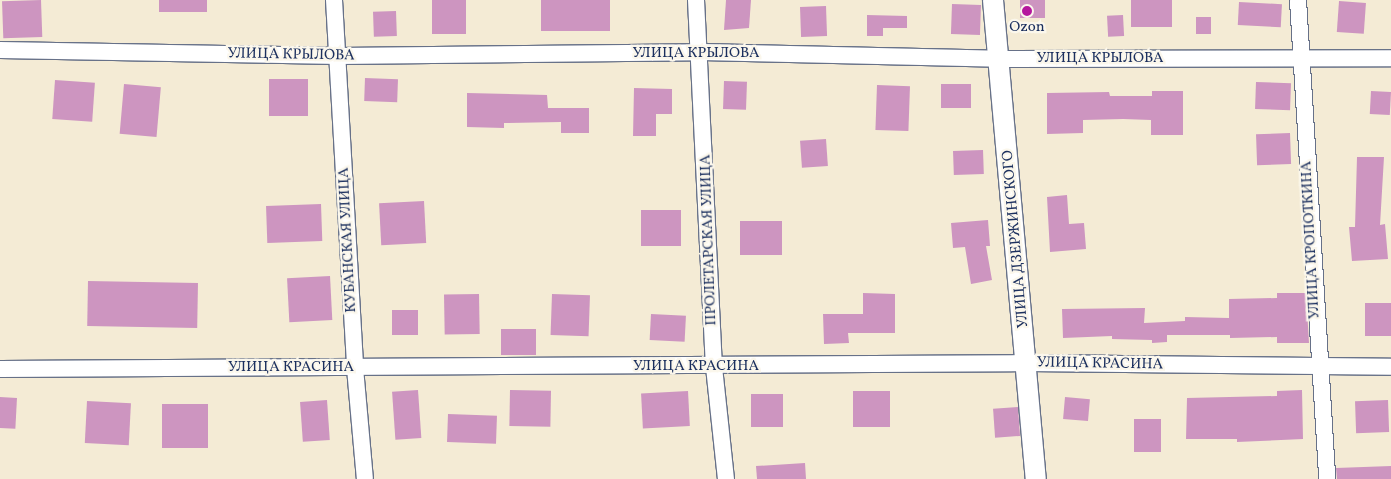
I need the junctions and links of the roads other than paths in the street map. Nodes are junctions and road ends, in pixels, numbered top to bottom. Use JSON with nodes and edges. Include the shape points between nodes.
{"nodes":[{"id":1,"x":334,"y":0,"type":"edge"},
{"id":2,"x":696,"y":0,"type":"edge"},
{"id":3,"x":993,"y":0,"type":"edge"},
{"id":4,"x":1298,"y":0,"type":"edge"},
{"id":5,"x":0,"y":50,"type":"edge"},
{"id":6,"x":701,"y":52,"type":"junction"},
{"id":7,"x":339,"y":56,"type":"junction"},
{"id":8,"x":1391,"y":58,"type":"edge"},
{"id":9,"x":999,"y":59,"type":"junction"},
{"id":10,"x":1300,"y":59,"type":"junction"},
{"id":11,"x":1027,"y":363,"type":"junction"},
{"id":12,"x":714,"y":367,"type":"junction"},
{"id":13,"x":1318,"y":367,"type":"junction"},
{"id":14,"x":1391,"y":367,"type":"edge"},
{"id":15,"x":355,"y":368,"type":"junction"},
{"id":16,"x":0,"y":369,"type":"edge"},
{"id":17,"x":364,"y":479,"type":"edge"},
{"id":18,"x":726,"y":479,"type":"edge"},
{"id":19,"x":1036,"y":479,"type":"edge"},
{"id":20,"x":1327,"y":479,"type":"edge"}],
"edges":[{"from":1,"to":7,"type":"street","name":"КУБАНСКАЯ УЛИЦА"},
{"from":2,"to":6,"type":"street","name":"ПРОЛЕТАРСКАЯ УЛИЦА"},
{"from":3,"to":9,"type":"street","name":"УЛИЦА ДЗЕРЖИНСКОГО"},
{"from":4,"to":10,"type":"street","name":"УЛИЦА КРОПОТКИНА"},
{"from":5,"to":7,"type":"street","name":"УЛИЦА КРЫЛОВА"},
{"from":6,"to":7,"type":"street","name":"УЛИЦА КРЫЛОВА"},
{"from":6,"to":9,"type":"street","name":"УЛИЦА КРЫЛОВА"},
{"from":6,"to":12,"type":"street","name":"ПРОЛЕТАРСКАЯ УЛИЦА"},
{"from":7,"to":15,"type":"street","name":"КУБАНСКАЯ УЛИЦА"},
{"from":8,"to":10,"type":"street","name":"УЛИЦА КРЫЛОВА"},
{"from":9,"to":10,"type":"street","name":"УЛИЦА КРЫЛОВА"},
{"from":9,"to":11,"type":"street","name":"УЛИЦА ДЗЕРЖИНСКОГО"},
{"from":10,"to":13,"type":"street","name":"УЛИЦА КРОПОТКИНА"},
{"from":11,"to":12,"type":"street","name":"УЛИЦА КРАСИНА"},
{"from":11,"to":13,"type":"street","name":"УЛИЦА КРАСИНА"},
{"from":11,"to":19,"type":"street","name":"УЛИЦА ДЗЕРЖИНСКОГО"},
{"from":12,"to":15,"type":"street","name":"УЛИЦА КРАСИНА"},
{"from":12,"to":18,"type":"street","name":"ПРОЛЕТАРСКАЯ УЛИЦА"},
{"from":13,"to":14,"type":"street","name":"УЛИЦА КРАСИНА"},
{"from":13,"to":20,"type":"street","name":"УЛИЦА КРОПОТКИНА"},
{"from":15,"to":16,"type":"street","name":"УЛИЦА КРАСИНА"},
{"from":15,"to":17,"type":"street","name":"КУБАНСКАЯ УЛИЦА"}]}
